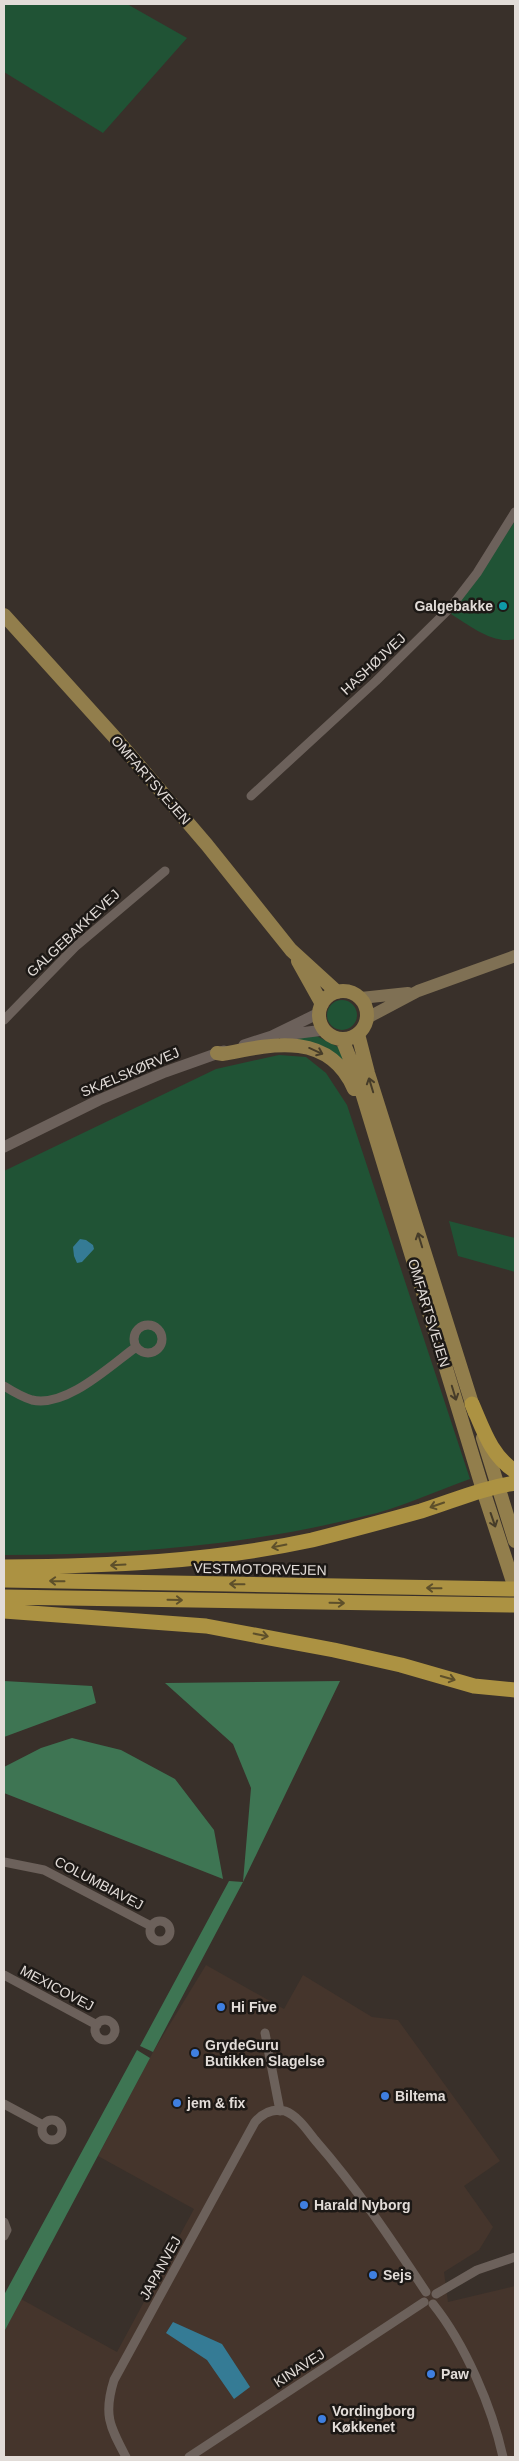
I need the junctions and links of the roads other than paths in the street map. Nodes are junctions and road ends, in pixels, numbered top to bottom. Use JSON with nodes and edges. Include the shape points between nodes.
{"nodes":[{"id":1,"x":515,"y":512,"type":"edge"},
{"id":2,"x":4,"y":615,"type":"edge"},
{"id":3,"x":251,"y":796,"type":"dead end"},
{"id":4,"x":165,"y":870,"type":"dead end"},
{"id":5,"x":291,"y":950,"type":"junction"},
{"id":6,"x":515,"y":956,"type":"edge"},
{"id":7,"x":418,"y":991,"type":"junction"},
{"id":8,"x":337,"y":992,"type":"junction"},
{"id":9,"x":361,"y":998,"type":"junction"},
{"id":10,"x":320,"y":1009,"type":"junction"},
{"id":11,"x":367,"y":1018,"type":"junction"},
{"id":12,"x":4,"y":1020,"type":"edge"},
{"id":13,"x":324,"y":1030,"type":"junction"},
{"id":14,"x":358,"y":1034,"type":"junction"},
{"id":15,"x":272,"y":1036,"type":"junction"},
{"id":16,"x":342,"y":1039,"type":"junction"},
{"id":17,"x":217,"y":1053,"type":"junction"},
{"id":18,"x":377,"y":1146,"type":"junction"},
{"id":19,"x":4,"y":1147,"type":"edge"},
{"id":20,"x":136,"y":1347,"type":"dead end"},
{"id":21,"x":4,"y":1386,"type":"edge"},
{"id":22,"x":472,"y":1404,"type":"junction"},
{"id":23,"x":515,"y":1471,"type":"edge"},
{"id":24,"x":515,"y":1483,"type":"edge"},
{"id":25,"x":499,"y":1486,"type":"junction"},
{"id":26,"x":483,"y":1490,"type":"junction"},
{"id":27,"x":515,"y":1541,"type":"edge"},
{"id":28,"x":515,"y":1548,"type":"edge"},
{"id":29,"x":4,"y":1567,"type":"edge"},
{"id":30,"x":4,"y":1580,"type":"edge"},
{"id":31,"x":515,"y":1588,"type":"edge"},
{"id":32,"x":4,"y":1597,"type":"edge"},
{"id":33,"x":515,"y":1605,"type":"edge"},
{"id":34,"x":4,"y":1611,"type":"edge"},
{"id":35,"x":515,"y":1690,"type":"edge"},
{"id":36,"x":4,"y":1862,"type":"edge"},
{"id":37,"x":151,"y":1926,"type":"dead end"},
{"id":38,"x":4,"y":1975,"type":"edge"},
{"id":39,"x":97,"y":2025,"type":"dead end"},
{"id":40,"x":265,"y":2033,"type":"dead end"},
{"id":41,"x":4,"y":2104,"type":"edge"},
{"id":42,"x":280,"y":2111,"type":"junction"},
{"id":43,"x":43,"y":2125,"type":"dead end"},
{"id":44,"x":4,"y":2222,"type":"edge"},
{"id":45,"x":4,"y":2236,"type":"edge"},
{"id":46,"x":515,"y":2257,"type":"edge"},
{"id":47,"x":426,"y":2292,"type":"junction"},
{"id":48,"x":436,"y":2294,"type":"junction"},
{"id":49,"x":428,"y":2303,"type":"junction"},
{"id":50,"x":126,"y":2457,"type":"edge"},
{"id":51,"x":189,"y":2457,"type":"edge"},
{"id":52,"x":503,"y":2457,"type":"edge"}],
"edges":[{"from":1,"to":3,"type":"street","name":"HASHØJVEJ","via":[[477,573],[450,608]]},
{"from":2,"to":5,"type":"main road","name":"OMFARTSVEJEN","via":[[118,741]]},
{"from":4,"to":12,"type":"street","name":"GALGEBAKKEVEJ","via":[[75,947]]},
{"from":5,"to":8,"type":"main road","name":"OMFARTSVEJEN"},
{"from":5,"to":10,"type":"main road","name":"OMFARTSVEJEN"},
{"from":6,"to":7,"type":"main road"},
{"from":7,"to":9,"type":"main road"},
{"from":7,"to":11,"type":"main road"},
{"from":8,"to":9,"type":"main road","via":[[350,992]]},
{"from":8,"to":10,"type":"main road","via":[[325,999]]},
{"from":9,"to":11,"type":"main road"},
{"from":10,"to":13,"type":"main road"},
{"from":10,"to":15,"type":"street","name":"SKÆLSKØRVEJ"},
{"from":11,"to":14,"type":"main road"},
{"from":13,"to":15,"type":"street","name":"SKÆLSKØRVEJ"},
{"from":13,"to":16,"type":"main road"},
{"from":14,"to":16,"type":"main road"},
{"from":22,"to":14,"type":"main road","name":"OMFARTSVEJEN","one_way":true},
{"from":15,"to":17,"type":"street","name":"SKÆLSKØRVEJ"},
{"from":16,"to":18,"type":"main road","name":"OMFARTSVEJEN"},
{"from":17,"to":18,"type":"main road","one_way":true,"via":[[280,1044],[304,1046],[327,1056],[348,1076]]},
{"from":17,"to":19,"type":"street","name":"SKÆLSKØRVEJ","via":[[99,1100]]},
{"from":18,"to":26,"type":"main road","name":"OMFARTSVEJEN","one_way":true},
{"from":20,"to":21,"type":"street","via":[[80,1388],[58,1399],[32,1400]]},
{"from":22,"to":23,"type":"highway","via":[[490,1445]]},
{"from":22,"to":25,"type":"main road","name":"OMFARTSVEJEN"},
{"from":24,"to":25,"type":"highway"},
{"from":25,"to":26,"type":"highway"},
{"from":25,"to":27,"type":"main road","name":"OMFARTSVEJEN"},
{"from":26,"to":28,"type":"main road","via":[[499,1505]]},
{"from":26,"to":29,"type":"highway","one_way":true,"via":[[363,1527],[260,1550],[119,1566]]},
{"from":26,"to":31,"type":"main road","name":"OMFARTSVEJEN","one_way":true},
{"from":31,"to":30,"type":"highway","name":"VESTMOTORVEJEN","one_way":true},
{"from":32,"to":33,"type":"highway","one_way":true},
{"from":34,"to":35,"type":"highway","one_way":true,"via":[[164,1621],[232,1630],[401,1665],[474,1686]]},
{"from":36,"to":37,"type":"street","name":"COLUMBIAVEJ","via":[[44,1870]]},
{"from":38,"to":39,"type":"street","name":"MEXICOVEJ"},
{"from":40,"to":42,"type":"street"},
{"from":41,"to":43,"type":"street"},
{"from":42,"to":47,"type":"street","via":[[295,2116],[334,2162],[374,2214]]},
{"from":42,"to":50,"type":"street","name":"JAPANVEJ","via":[[266,2112],[255,2122],[114,2380],[108,2413],[111,2428]]},
{"from":44,"to":45,"type":"street","via":[[7,2230]]},
{"from":46,"to":48,"type":"street","via":[[477,2270]]},
{"from":47,"to":48,"type":"street"},
{"from":47,"to":49,"type":"street","via":[[423,2296]]},
{"from":48,"to":49,"type":"street","via":[[436,2299]]},
{"from":49,"to":51,"type":"street","name":"KINAVEJ"},
{"from":49,"to":52,"type":"street","via":[[474,2373]]}]}
